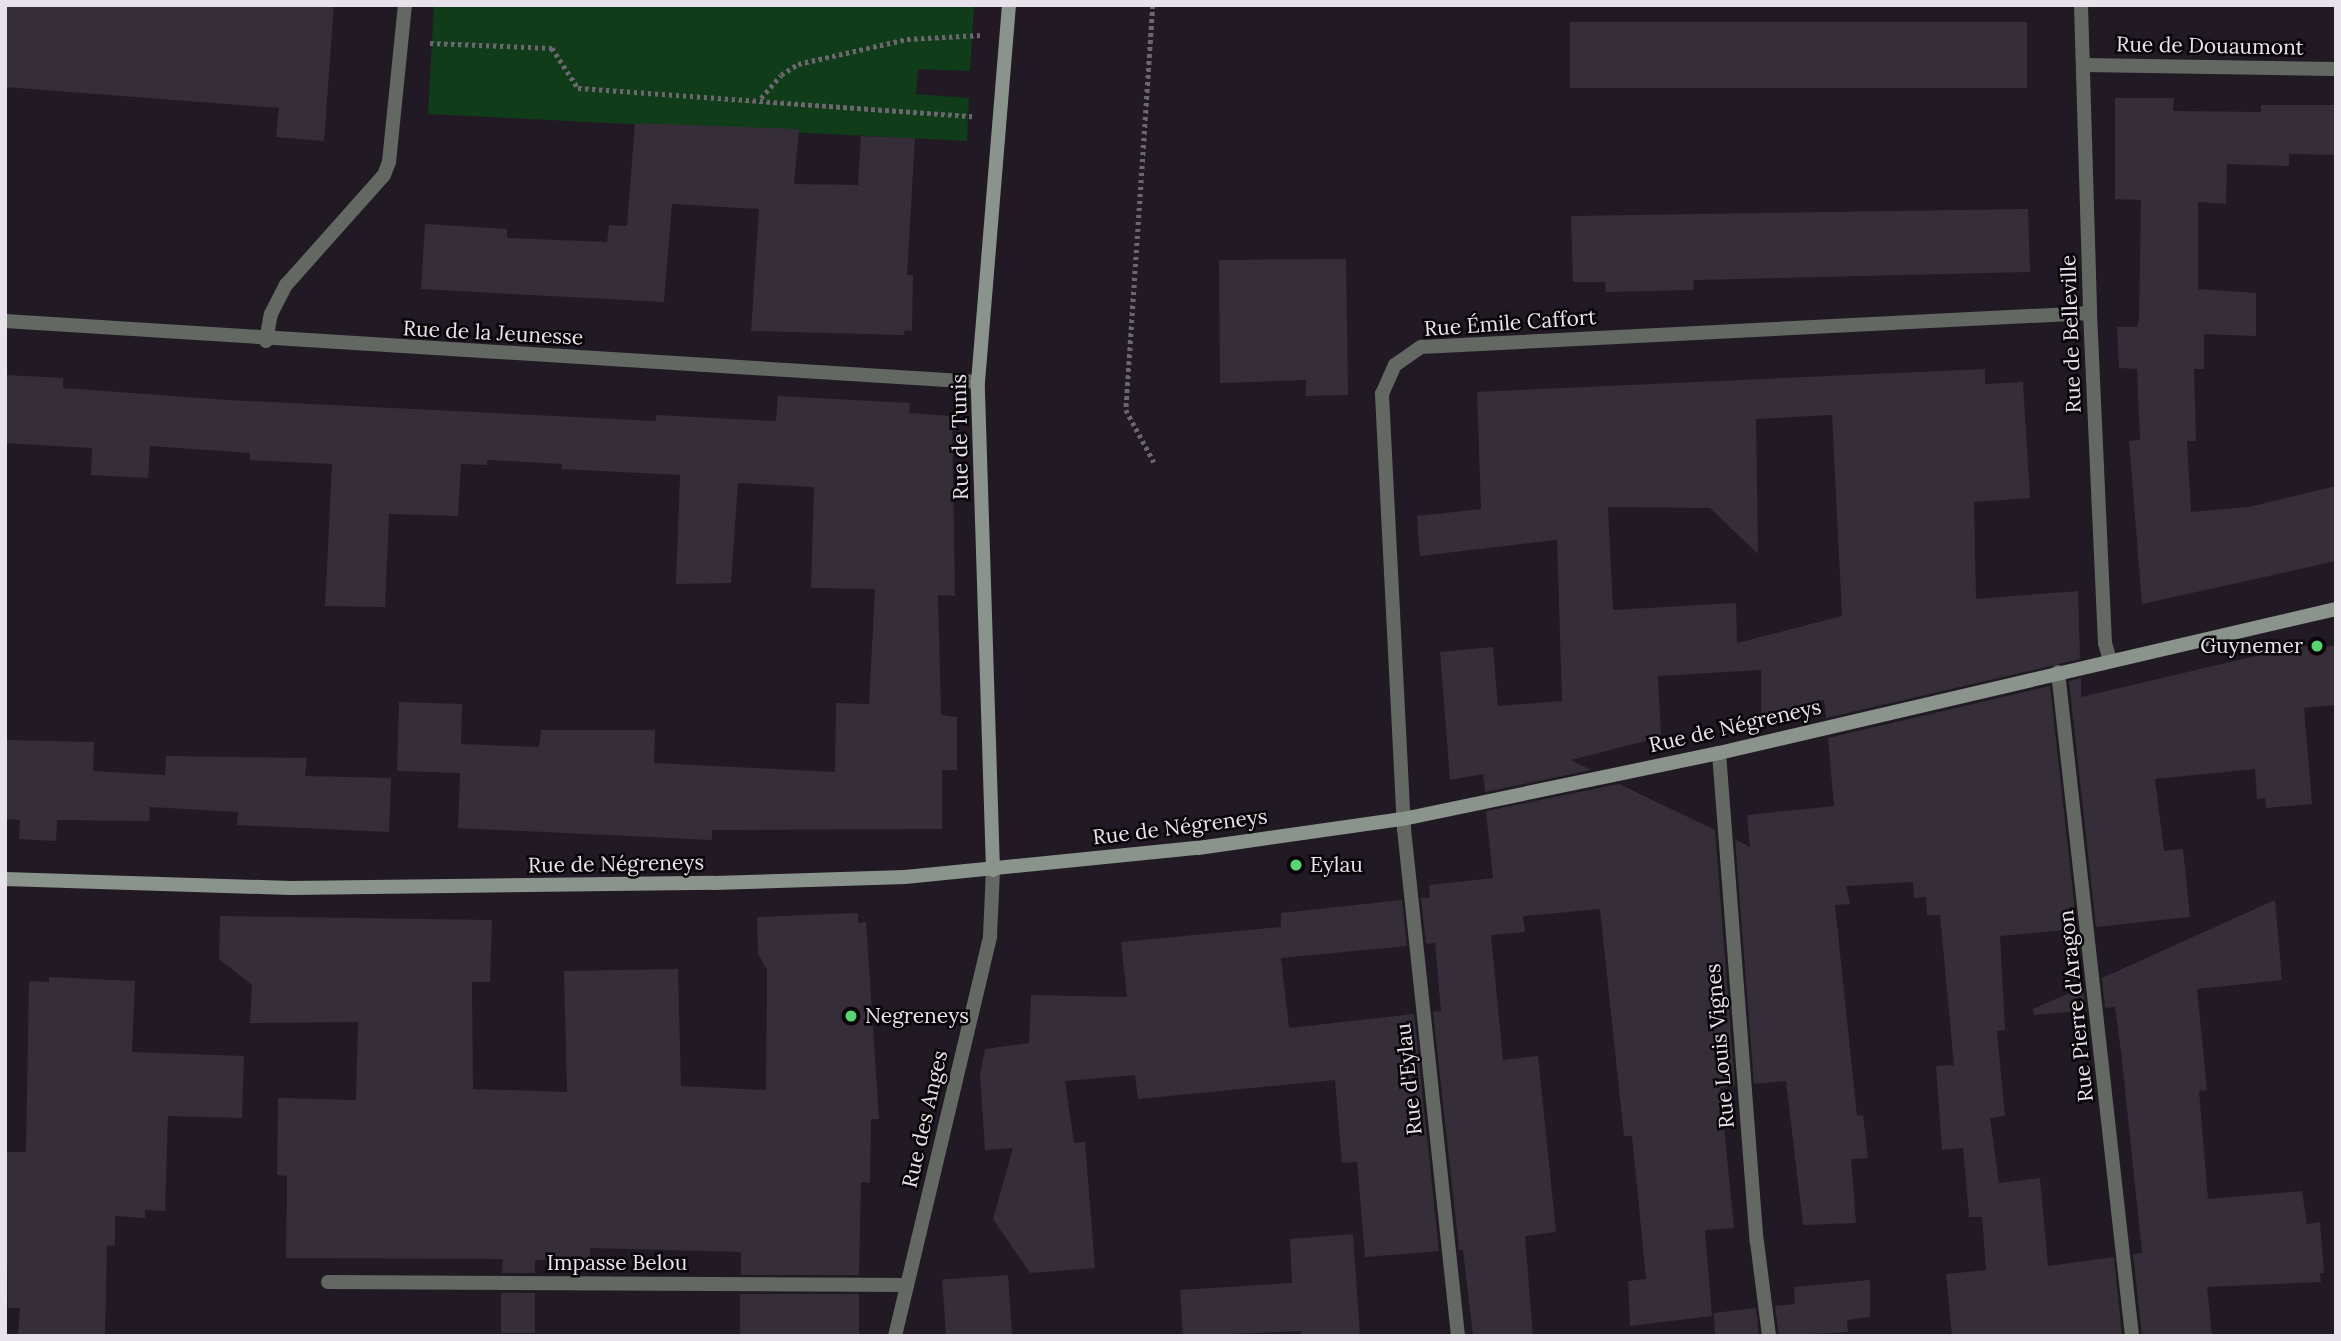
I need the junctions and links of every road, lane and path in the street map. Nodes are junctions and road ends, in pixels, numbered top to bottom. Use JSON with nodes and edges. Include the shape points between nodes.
{"nodes":[{"id":1,"x":405,"y":5,"type":"edge"},
{"id":2,"x":1009,"y":5,"type":"edge"},
{"id":3,"x":1153,"y":5,"type":"edge"},
{"id":4,"x":2081,"y":5,"type":"edge"},
{"id":5,"x":403,"y":33,"type":"junction"},
{"id":6,"x":1006,"y":36,"type":"junction"},
{"id":7,"x":2084,"y":65,"type":"junction"},
{"id":8,"x":2336,"y":69,"type":"edge"},
{"id":9,"x":760,"y":99,"type":"junction"},
{"id":10,"x":998,"y":117,"type":"junction"},
{"id":11,"x":2090,"y":313,"type":"junction"},
{"id":12,"x":5,"y":321,"type":"edge"},
{"id":13,"x":266,"y":341,"type":"junction"},
{"id":14,"x":978,"y":382,"type":"junction"},
{"id":15,"x":1154,"y":461,"type":"dead end"},
{"id":16,"x":2336,"y":609,"type":"edge"},
{"id":17,"x":2110,"y":660,"type":"junction"},
{"id":18,"x":2058,"y":672,"type":"junction"},
{"id":19,"x":1719,"y":753,"type":"junction"},
{"id":20,"x":1404,"y":819,"type":"junction"},
{"id":21,"x":993,"y":870,"type":"junction"},
{"id":22,"x":5,"y":879,"type":"edge"},
{"id":23,"x":328,"y":1282,"type":"dead end"},
{"id":24,"x":907,"y":1285,"type":"junction"},
{"id":25,"x":895,"y":1336,"type":"edge"},
{"id":26,"x":1458,"y":1336,"type":"edge"},
{"id":27,"x":1769,"y":1336,"type":"edge"},
{"id":28,"x":2132,"y":1336,"type":"edge"}],
"edges":[{"from":1,"to":5,"type":"street"},
{"from":2,"to":6,"type":"street","name":"Rue de Tunis"},
{"from":3,"to":15,"type":"path","via":[[1126,410]]},
{"from":4,"to":7,"type":"street","name":"Rue de Belleville"},
{"from":5,"to":9,"type":"path","via":[[432,44],[552,48],[578,88]]},
{"from":5,"to":13,"type":"street","via":[[384,175],[286,285],[271,314]]},
{"from":6,"to":9,"type":"path","via":[[907,38],[798,64]]},
{"from":6,"to":10,"type":"street","name":"Rue de Tunis"},
{"from":7,"to":8,"type":"street","name":"Rue de Douaumont"},
{"from":7,"to":11,"type":"street","name":"Rue de Belleville"},
{"from":9,"to":10,"type":"path"},
{"from":10,"to":14,"type":"street","name":"Rue de Tunis"},
{"from":11,"to":17,"type":"street","name":"Rue de Belleville","via":[[2105,643]]},
{"from":11,"to":20,"type":"street","name":"Rue Émile Caffort","via":[[1420,347],[1395,365],[1382,394]]},
{"from":12,"to":13,"type":"street","name":"Rue de la Jeunesse"},
{"from":13,"to":14,"type":"street","name":"Rue de la Jeunesse"},
{"from":14,"to":21,"type":"street","name":"Rue de Tunis"},
{"from":16,"to":17,"type":"street","name":"Rue de Négreneys"},
{"from":17,"to":18,"type":"street","name":"Rue de Négreneys"},
{"from":18,"to":19,"type":"street","name":"Rue de Négreneys"},
{"from":18,"to":28,"type":"street","name":"Rue Pierre d'Aragon"},
{"from":19,"to":20,"type":"street","name":"Rue de Négreneys"},
{"from":19,"to":27,"type":"street","name":"Rue Louis Vignes","via":[[1757,1242]]},
{"from":20,"to":21,"type":"street","name":"Rue de Négreneys"},
{"from":20,"to":26,"type":"street","name":"Rue d'Eylau"},
{"from":21,"to":22,"type":"street","name":"Rue de Négreneys","via":[[905,877],[504,888],[291,888]]},
{"from":21,"to":24,"type":"street","name":"Rue des Anges","via":[[990,936]]},
{"from":23,"to":24,"type":"street","name":"Impasse Belou"},
{"from":24,"to":25,"type":"street","name":"Rue des Anges"}]}
